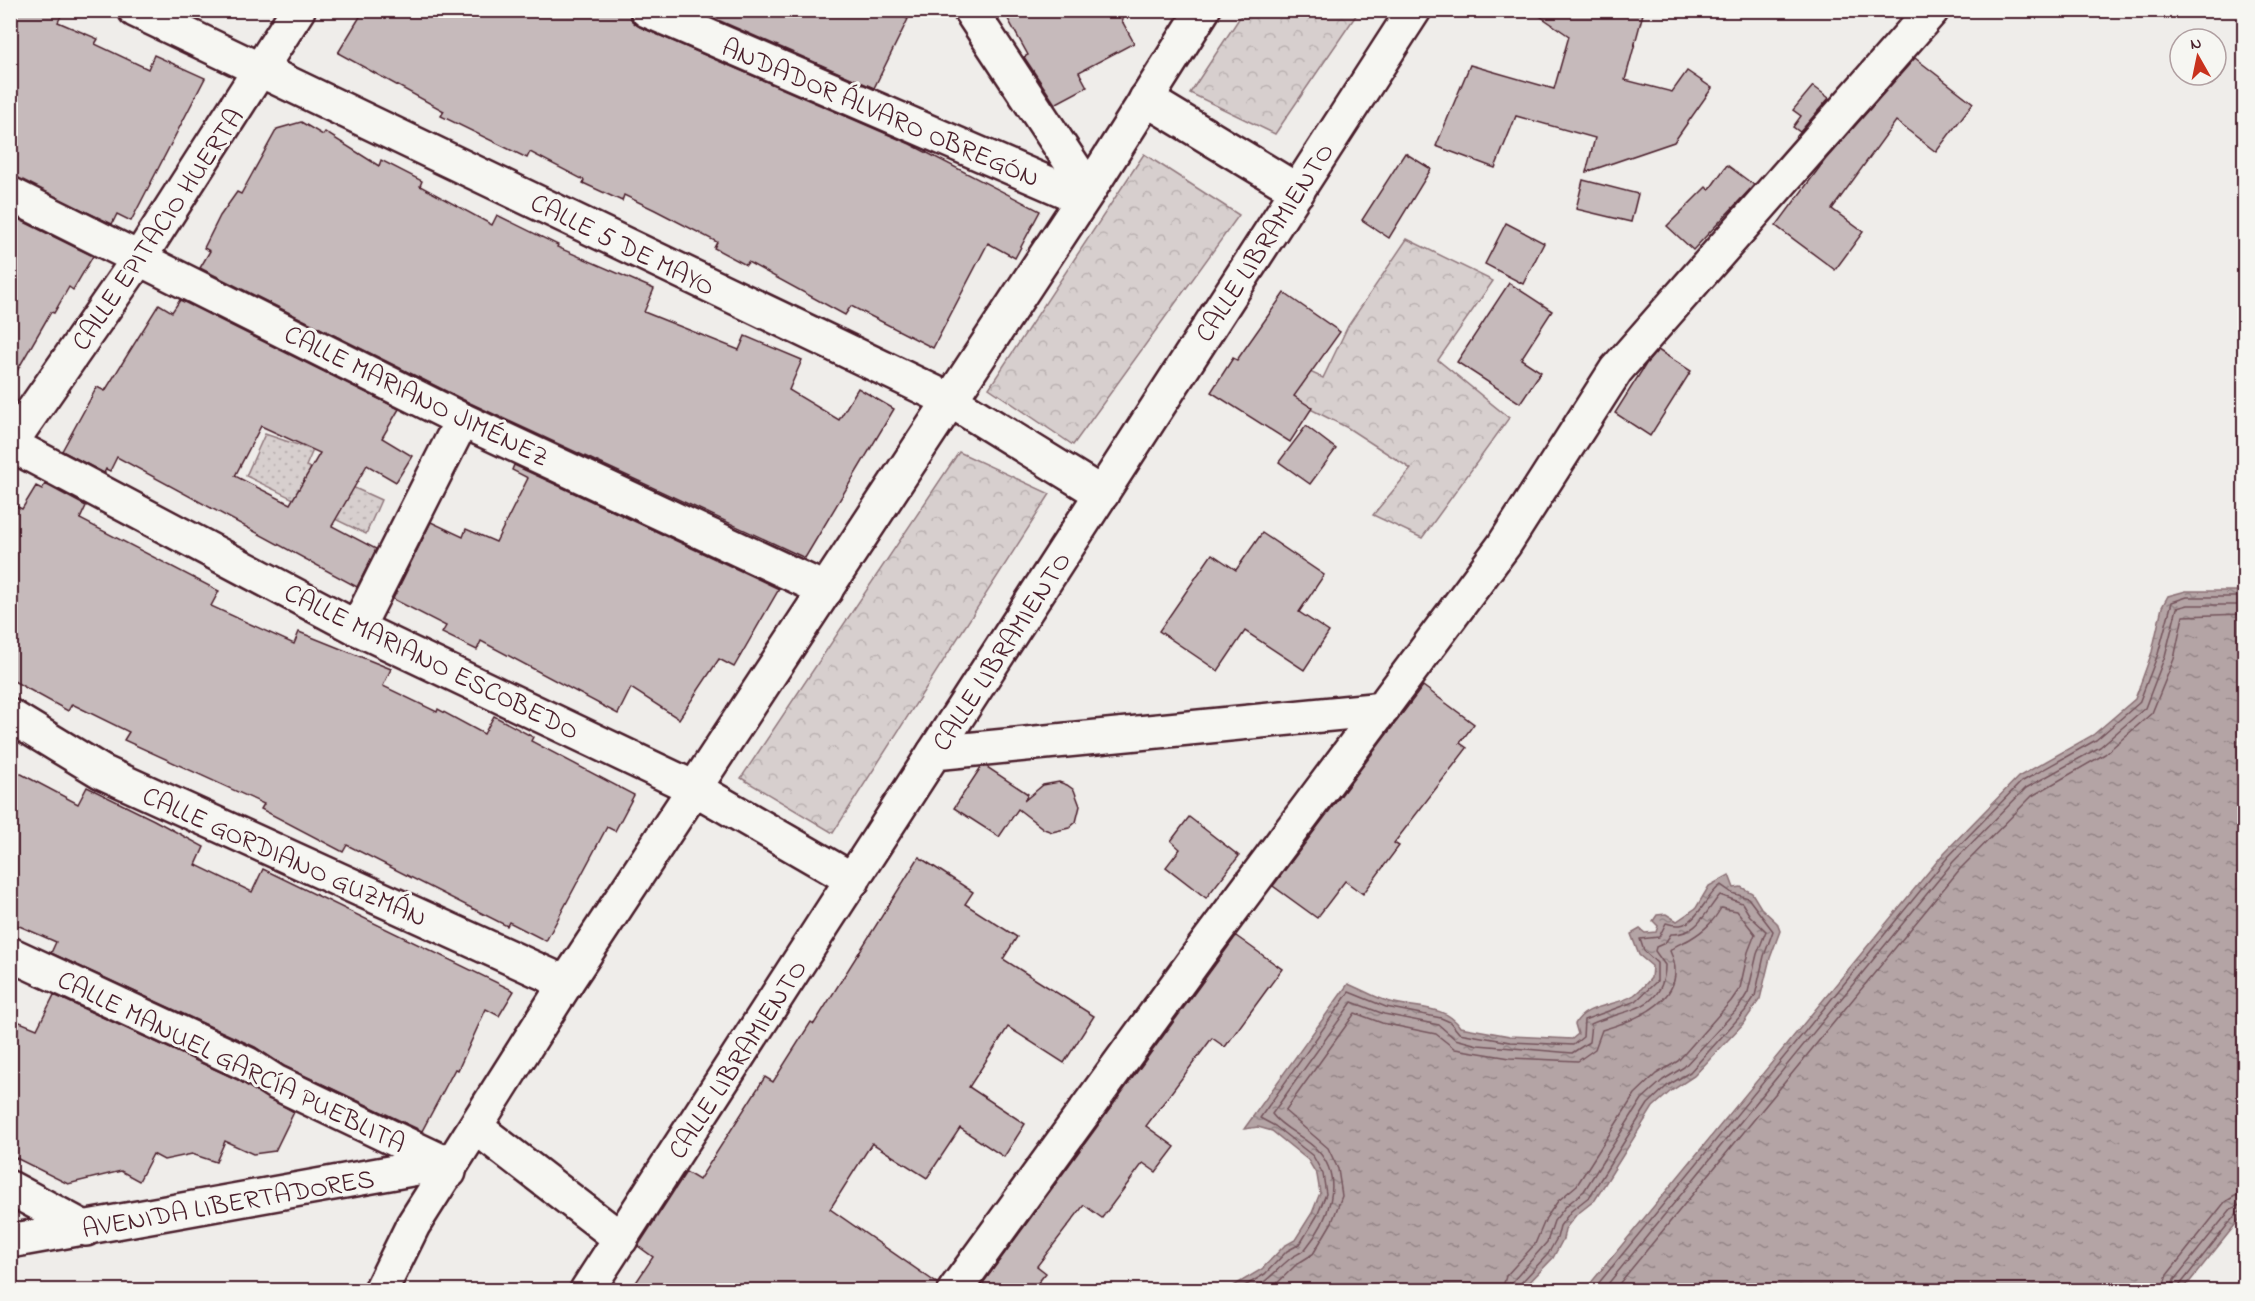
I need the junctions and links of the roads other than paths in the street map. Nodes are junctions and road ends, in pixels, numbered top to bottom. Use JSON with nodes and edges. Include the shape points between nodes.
{"nodes":[{"id":1,"x":135,"y":10,"type":"edge"},
{"id":2,"x":298,"y":10,"type":"edge"},
{"id":3,"x":647,"y":10,"type":"edge"},
{"id":4,"x":970,"y":10,"type":"edge"},
{"id":5,"x":1203,"y":10,"type":"edge"},
{"id":6,"x":1414,"y":10,"type":"edge"},
{"id":7,"x":1932,"y":10,"type":"edge"},
{"id":8,"x":262,"y":71,"type":"junction"},
{"id":9,"x":1146,"y":99,"type":"junction"},
{"id":10,"x":1298,"y":191,"type":"junction"},
{"id":11,"x":10,"y":194,"type":"edge"},
{"id":12,"x":1085,"y":194,"type":"junction"},
{"id":13,"x":140,"y":258,"type":"junction"},
{"id":14,"x":950,"y":400,"type":"junction"},
{"id":15,"x":462,"y":420,"type":"junction"},
{"id":16,"x":11,"y":444,"type":"edge"},
{"id":17,"x":1102,"y":494,"type":"junction"},
{"id":18,"x":826,"y":590,"type":"junction"},
{"id":19,"x":357,"y":628,"type":"junction"},
{"id":20,"x":1383,"y":709,"type":"junction"},
{"id":21,"x":10,"y":716,"type":"edge"},
{"id":22,"x":934,"y":753,"type":"junction"},
{"id":23,"x":694,"y":788,"type":"junction"},
{"id":24,"x":853,"y":880,"type":"junction"},
{"id":25,"x":10,"y":954,"type":"edge"},
{"id":26,"x":566,"y":983,"type":"junction"},
{"id":27,"x":477,"y":1128,"type":"junction"},
{"id":28,"x":447,"y":1167,"type":"junction"},
{"id":29,"x":10,"y":1188,"type":"edge"},
{"id":30,"x":86,"y":1229,"type":"junction"},
{"id":31,"x":621,"y":1239,"type":"junction"},
{"id":32,"x":10,"y":1241,"type":"edge"},
{"id":33,"x":381,"y":1290,"type":"edge"},
{"id":34,"x":587,"y":1290,"type":"edge"},
{"id":35,"x":955,"y":1290,"type":"edge"}],
"edges":[{"from":1,"to":8,"type":"main road","name":"CALLE 5 DE MAYO"},
{"from":2,"to":8,"type":"main road","name":"CALLE EPITACIO HUERTA"},
{"from":3,"to":12,"type":"main road","name":"ANDADOR ÁLVARO OBREGÓN"},
{"from":4,"to":12,"type":"main road"},
{"from":5,"to":9,"type":"main road"},
{"from":6,"to":10,"type":"main road","name":"CALLE LIBRAMIENTO"},
{"from":7,"to":20,"type":"main road","via":[[1616,370],[1504,545]]},
{"from":8,"to":13,"type":"main road","name":"CALLE EPITACIO HUERTA"},
{"from":8,"to":14,"type":"main road","name":"CALLE 5 DE MAYO"},
{"from":9,"to":10,"type":"main road"},
{"from":9,"to":12,"type":"main road"},
{"from":10,"to":17,"type":"main road","name":"CALLE LIBRAMIENTO"},
{"from":11,"to":13,"type":"main road","name":"CALLE MARIANO JIMÉNEZ"},
{"from":12,"to":14,"type":"main road"},
{"from":13,"to":15,"type":"main road","name":"CALLE MARIANO JIMÉNEZ"},
{"from":13,"to":16,"type":"main road","name":"CALLE EPITACIO HUERTA"},
{"from":14,"to":17,"type":"main road","name":"CALLE 5 DE MAYO"},
{"from":14,"to":18,"type":"main road"},
{"from":15,"to":18,"type":"main road","name":"CALLE MARIANO JIMÉNEZ"},
{"from":15,"to":19,"type":"main road"},
{"from":16,"to":19,"type":"main road","name":"CALLE MARIANO ESCOBEDO"},
{"from":17,"to":22,"type":"main road","name":"CALLE LIBRAMIENTO"},
{"from":18,"to":23,"type":"main road"},
{"from":19,"to":23,"type":"main road","name":"CALLE MARIANO ESCOBEDO"},
{"from":20,"to":22,"type":"main road"},
{"from":20,"to":35,"type":"main road"},
{"from":21,"to":26,"type":"main road","name":"CALLE GORDIANO GUZMÁN","via":[[102,772]]},
{"from":22,"to":24,"type":"main road","name":"CALLE LIBRAMIENTO"},
{"from":23,"to":24,"type":"main road","name":"CALLE MARIANO ESCOBEDO"},
{"from":23,"to":26,"type":"main road"},
{"from":24,"to":31,"type":"main road","name":"CALLE LIBRAMIENTO"},
{"from":25,"to":28,"type":"main road","name":"CALLE MANUEL GARCÍA PUEBLITA","via":[[247,1064],[275,1082]]},
{"from":26,"to":27,"type":"main road"},
{"from":27,"to":28,"type":"main road"},
{"from":27,"to":31,"type":"main road"},
{"from":28,"to":30,"type":"main road","name":"AVENIDA LIBERTADORES"},
{"from":28,"to":33,"type":"main road"},
{"from":29,"to":30,"type":"main road"},
{"from":30,"to":32,"type":"main road","name":"AVENIDA LIBERTADORES"},
{"from":31,"to":34,"type":"main road","name":"CALLE LIBRAMIENTO"}]}
